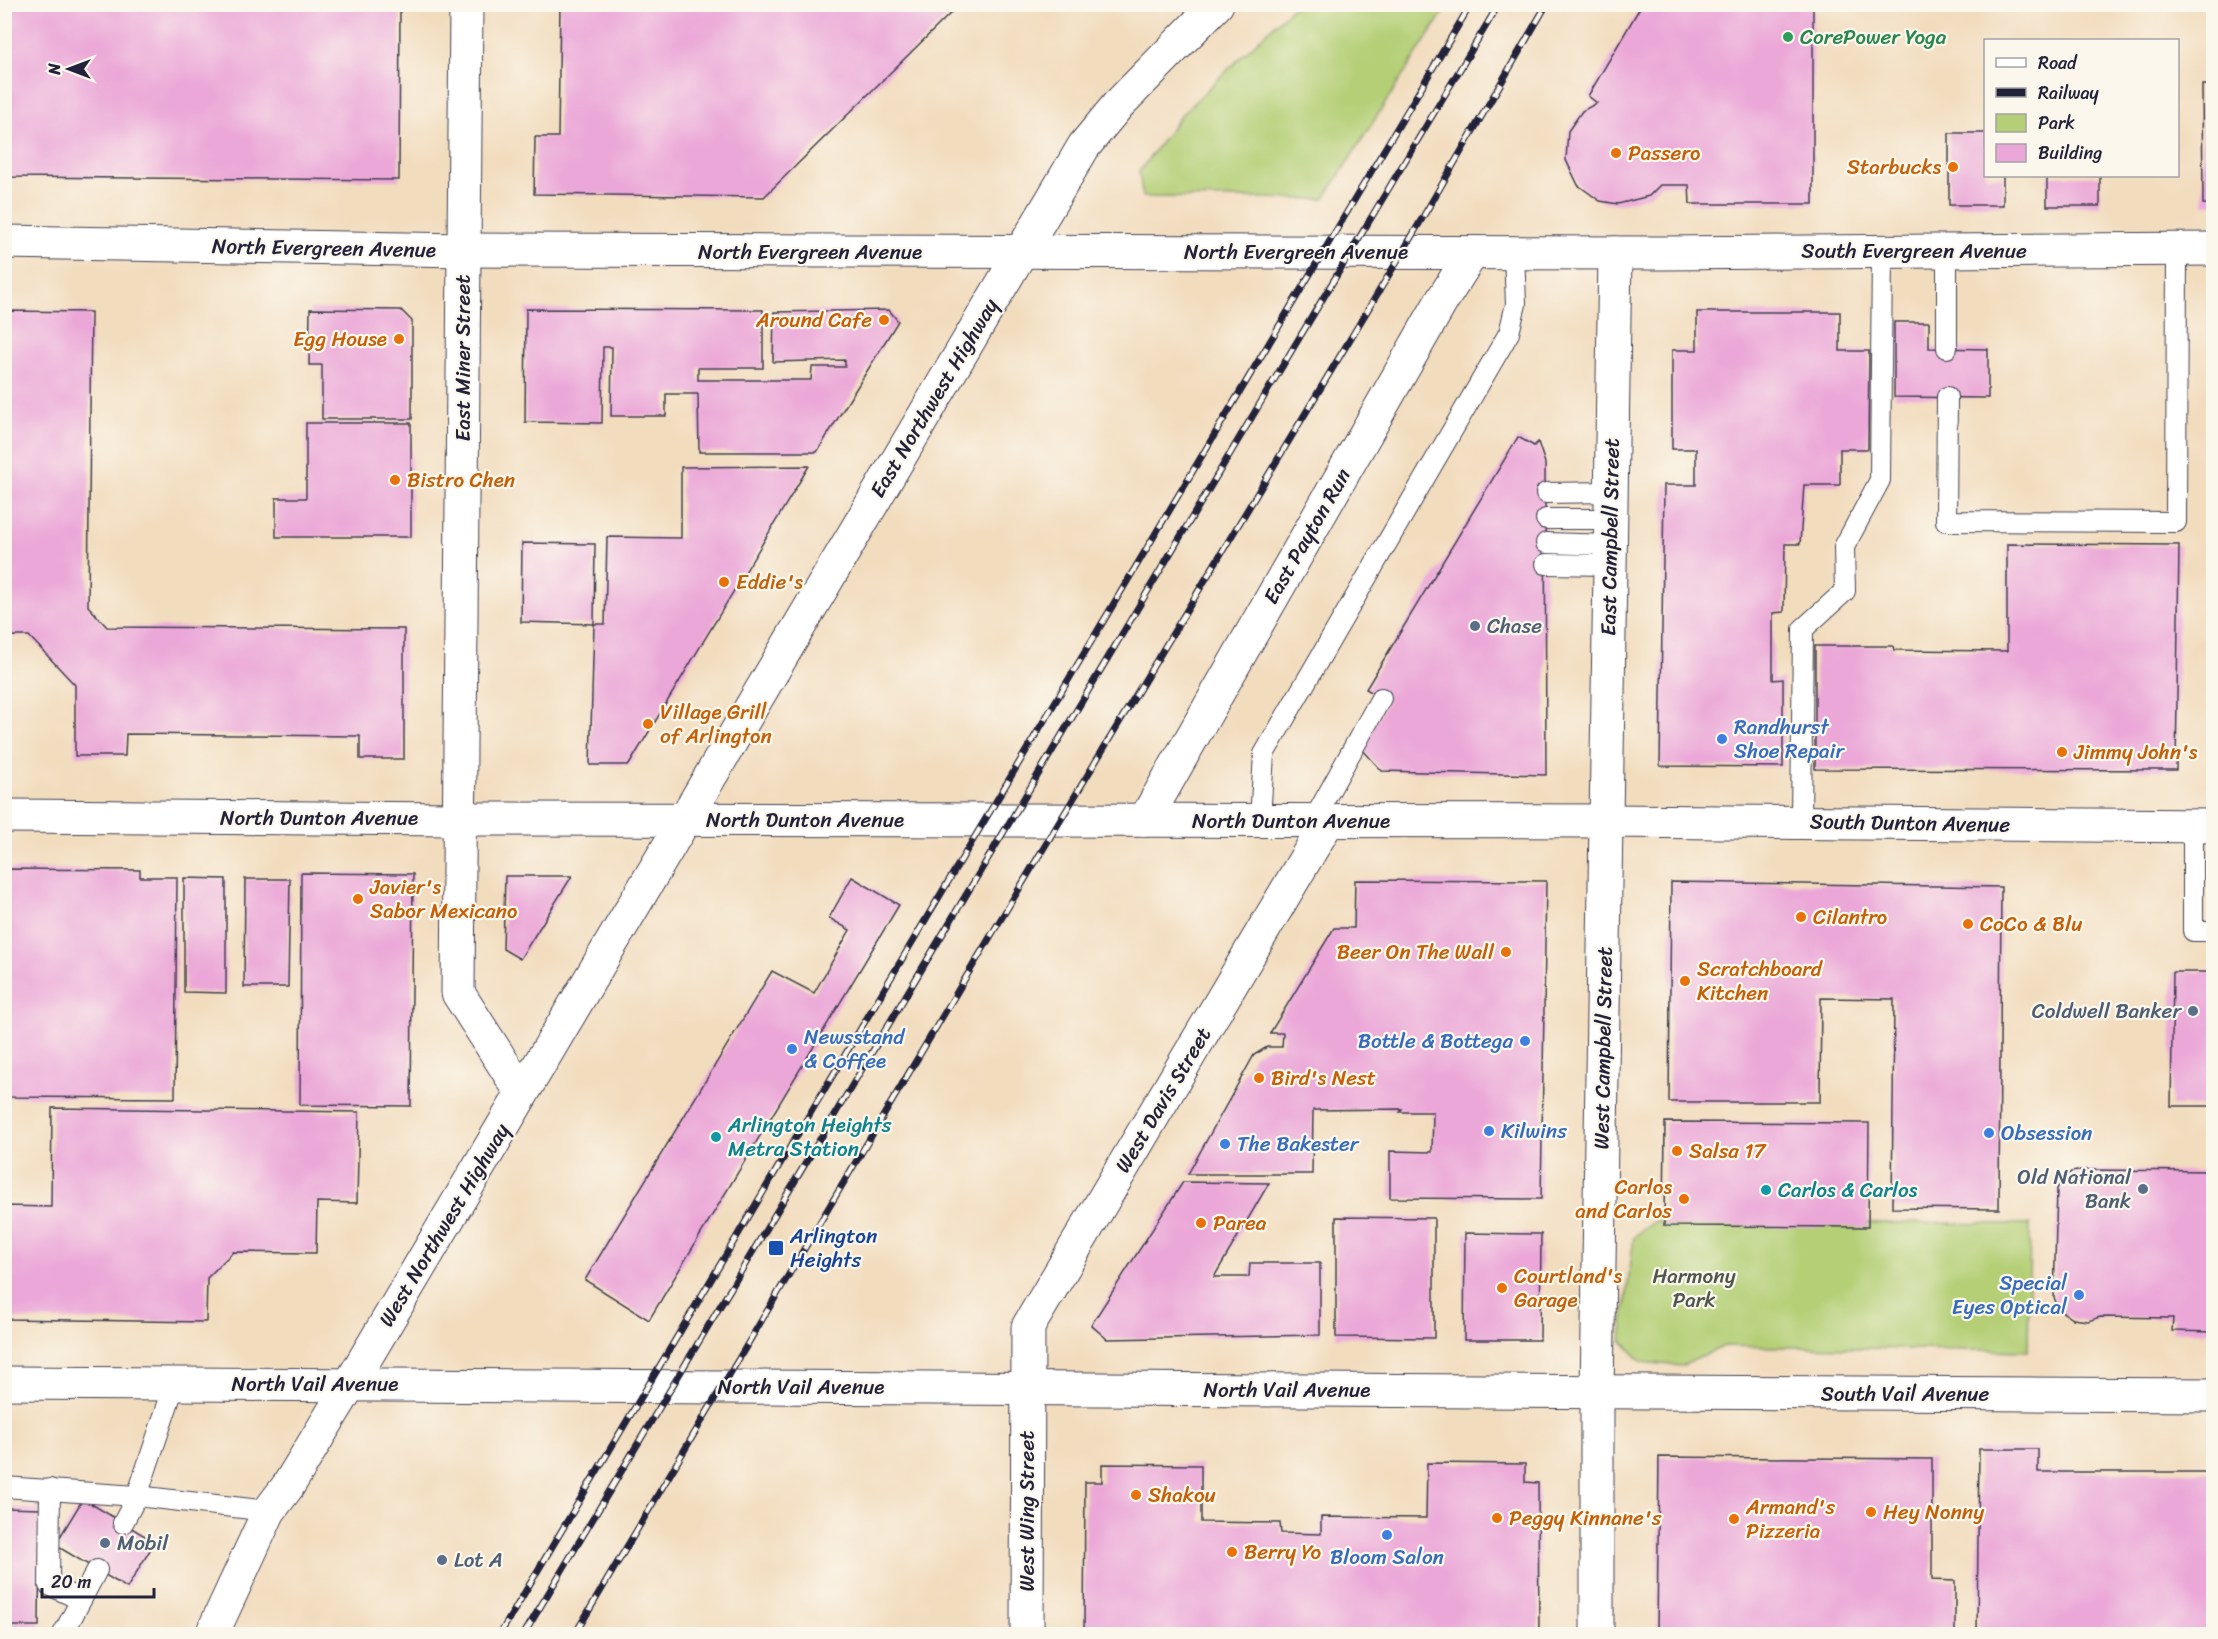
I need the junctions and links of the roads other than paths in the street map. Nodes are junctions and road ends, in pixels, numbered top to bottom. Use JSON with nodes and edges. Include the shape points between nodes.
{"nodes":[{"id":1,"x":466,"y":4,"type":"edge"},
{"id":2,"x":1217,"y":4,"type":"edge"},
{"id":3,"x":4,"y":242,"type":"edge"},
{"id":4,"x":2177,"y":249,"type":"junction"},
{"id":5,"x":2214,"y":249,"type":"edge"},
{"id":6,"x":464,"y":250,"type":"junction"},
{"id":7,"x":1882,"y":251,"type":"junction"},
{"id":8,"x":1947,"y":251,"type":"junction"},
{"id":9,"x":1020,"y":252,"type":"junction"},
{"id":10,"x":1472,"y":253,"type":"junction"},
{"id":11,"x":1514,"y":253,"type":"junction"},
{"id":12,"x":1615,"y":253,"type":"junction"},
{"id":13,"x":1947,"y":348,"type":"dead end"},
{"id":14,"x":1947,"y":397,"type":"dead end"},
{"id":15,"x":1546,"y":494,"type":"dead end"},
{"id":16,"x":1546,"y":519,"type":"dead end"},
{"id":17,"x":1611,"y":530,"type":"junction"},
{"id":18,"x":1546,"y":543,"type":"dead end"},
{"id":19,"x":1546,"y":564,"type":"dead end"},
{"id":20,"x":1382,"y":698,"type":"dead end"},
{"id":21,"x":4,"y":816,"type":"edge"},
{"id":22,"x":459,"y":819,"type":"junction"},
{"id":23,"x":687,"y":819,"type":"junction"},
{"id":24,"x":1144,"y":820,"type":"junction"},
{"id":25,"x":1260,"y":820,"type":"junction"},
{"id":26,"x":1321,"y":821,"type":"junction"},
{"id":27,"x":1606,"y":821,"type":"junction"},
{"id":28,"x":1801,"y":822,"type":"junction"},
{"id":29,"x":2203,"y":826,"type":"edge"},
{"id":30,"x":2214,"y":931,"type":"edge"},
{"id":31,"x":522,"y":1093,"type":"junction"},
{"id":32,"x":4,"y":1383,"type":"edge"},
{"id":33,"x":175,"y":1383,"type":"junction"},
{"id":34,"x":350,"y":1384,"type":"junction"},
{"id":35,"x":1027,"y":1388,"type":"junction"},
{"id":36,"x":1597,"y":1392,"type":"junction"},
{"id":37,"x":2214,"y":1395,"type":"edge"},
{"id":38,"x":4,"y":1487,"type":"edge"},
{"id":39,"x":50,"y":1490,"type":"junction"},
{"id":40,"x":137,"y":1496,"type":"junction"},
{"id":41,"x":269,"y":1511,"type":"junction"},
{"id":42,"x":123,"y":1523,"type":"dead end"},
{"id":43,"x":97,"y":1570,"type":"dead end"},
{"id":44,"x":81,"y":1600,"type":"junction"},
{"id":45,"x":63,"y":1635,"type":"edge"},
{"id":46,"x":212,"y":1635,"type":"edge"},
{"id":47,"x":1027,"y":1635,"type":"edge"},
{"id":48,"x":1597,"y":1635,"type":"edge"}],
"edges":[{"from":1,"to":6,"type":"street","name":"East Miner Street"},
{"from":2,"to":9,"type":"street","name":"East Northwest Highway","via":[[1118,105],[1084,146]]},
{"from":3,"to":6,"type":"street","name":"North Evergreen Avenue"},
{"from":4,"to":5,"type":"street","name":"South Evergreen Avenue"},
{"from":4,"to":8,"type":"street","name":"South Evergreen Avenue"},
{"from":4,"to":14,"type":"lane","via":[[2176,522],[1946,521]]},
{"from":6,"to":9,"type":"street","name":"North Evergreen Avenue"},
{"from":6,"to":22,"type":"street","name":"East Miner Street"},
{"from":7,"to":8,"type":"street","name":"South Evergreen Avenue"},
{"from":7,"to":12,"type":"street","name":"South Evergreen Avenue"},
{"from":7,"to":28,"type":"lane","via":[[1880,480],[1844,547],[1845,591],[1803,629]]},
{"from":8,"to":13,"type":"lane"},
{"from":9,"to":10,"type":"street","name":"North Evergreen Avenue"},
{"from":9,"to":23,"type":"street","name":"East Northwest Highway"},
{"from":10,"to":11,"type":"street","name":"North Evergreen Avenue"},
{"from":10,"to":24,"type":"street","name":"East Payton Run"},
{"from":11,"to":12,"type":"street","name":"North Evergreen Avenue"},
{"from":11,"to":25,"type":"lane","via":[[1516,304],[1509,333],[1264,754]]},
{"from":12,"to":17,"type":"street","name":"East Campbell Street"},
{"from":15,"to":17,"type":"lane"},
{"from":16,"to":17,"type":"lane"},
{"from":17,"to":18,"type":"lane"},
{"from":17,"to":19,"type":"lane"},
{"from":17,"to":27,"type":"street","name":"East Campbell Street"},
{"from":20,"to":26,"type":"lane"},
{"from":21,"to":22,"type":"street","name":"North Dunton Avenue"},
{"from":22,"to":23,"type":"street","name":"North Dunton Avenue"},
{"from":22,"to":31,"type":"street","name":"East Miner Street","via":[[458,993]]},
{"from":23,"to":24,"type":"street","name":"North Dunton Avenue"},
{"from":23,"to":31,"type":"street","name":"West Northwest Highway"},
{"from":24,"to":25,"type":"street","name":"North Dunton Avenue"},
{"from":25,"to":26,"type":"street","name":"North Dunton Avenue"},
{"from":26,"to":27,"type":"street","name":"North Dunton Avenue"},
{"from":26,"to":35,"type":"street","name":"West Davis Street","via":[[1028,1327]]},
{"from":27,"to":28,"type":"street","name":"South Dunton Avenue"},
{"from":27,"to":36,"type":"street","name":"West Campbell Street"},
{"from":28,"to":29,"type":"street","name":"South Dunton Avenue"},
{"from":29,"to":30,"type":"lane","via":[[2193,932]]},
{"from":31,"to":34,"type":"street","name":"West Northwest Highway"},
{"from":32,"to":33,"type":"street","name":"North Vail Avenue"},
{"from":33,"to":34,"type":"street","name":"North Vail Avenue"},
{"from":33,"to":40,"type":"lane"},
{"from":34,"to":35,"type":"street","name":"North Vail Avenue"},
{"from":34,"to":41,"type":"street","name":"West Northwest Highway"},
{"from":35,"to":36,"type":"street","name":"North Vail Avenue"},
{"from":35,"to":47,"type":"street","name":"West Wing Street"},
{"from":36,"to":37,"type":"street","name":"South Vail Avenue"},
{"from":36,"to":48,"type":"street","name":"West Campbell Street"},
{"from":38,"to":39,"type":"lane"},
{"from":39,"to":40,"type":"lane"},
{"from":39,"to":44,"type":"lane","via":[[49,1585]]},
{"from":40,"to":41,"type":"lane"},
{"from":40,"to":42,"type":"lane"},
{"from":41,"to":46,"type":"street","name":"West Northwest Highway"},
{"from":43,"to":44,"type":"lane"},
{"from":44,"to":45,"type":"lane"}]}
